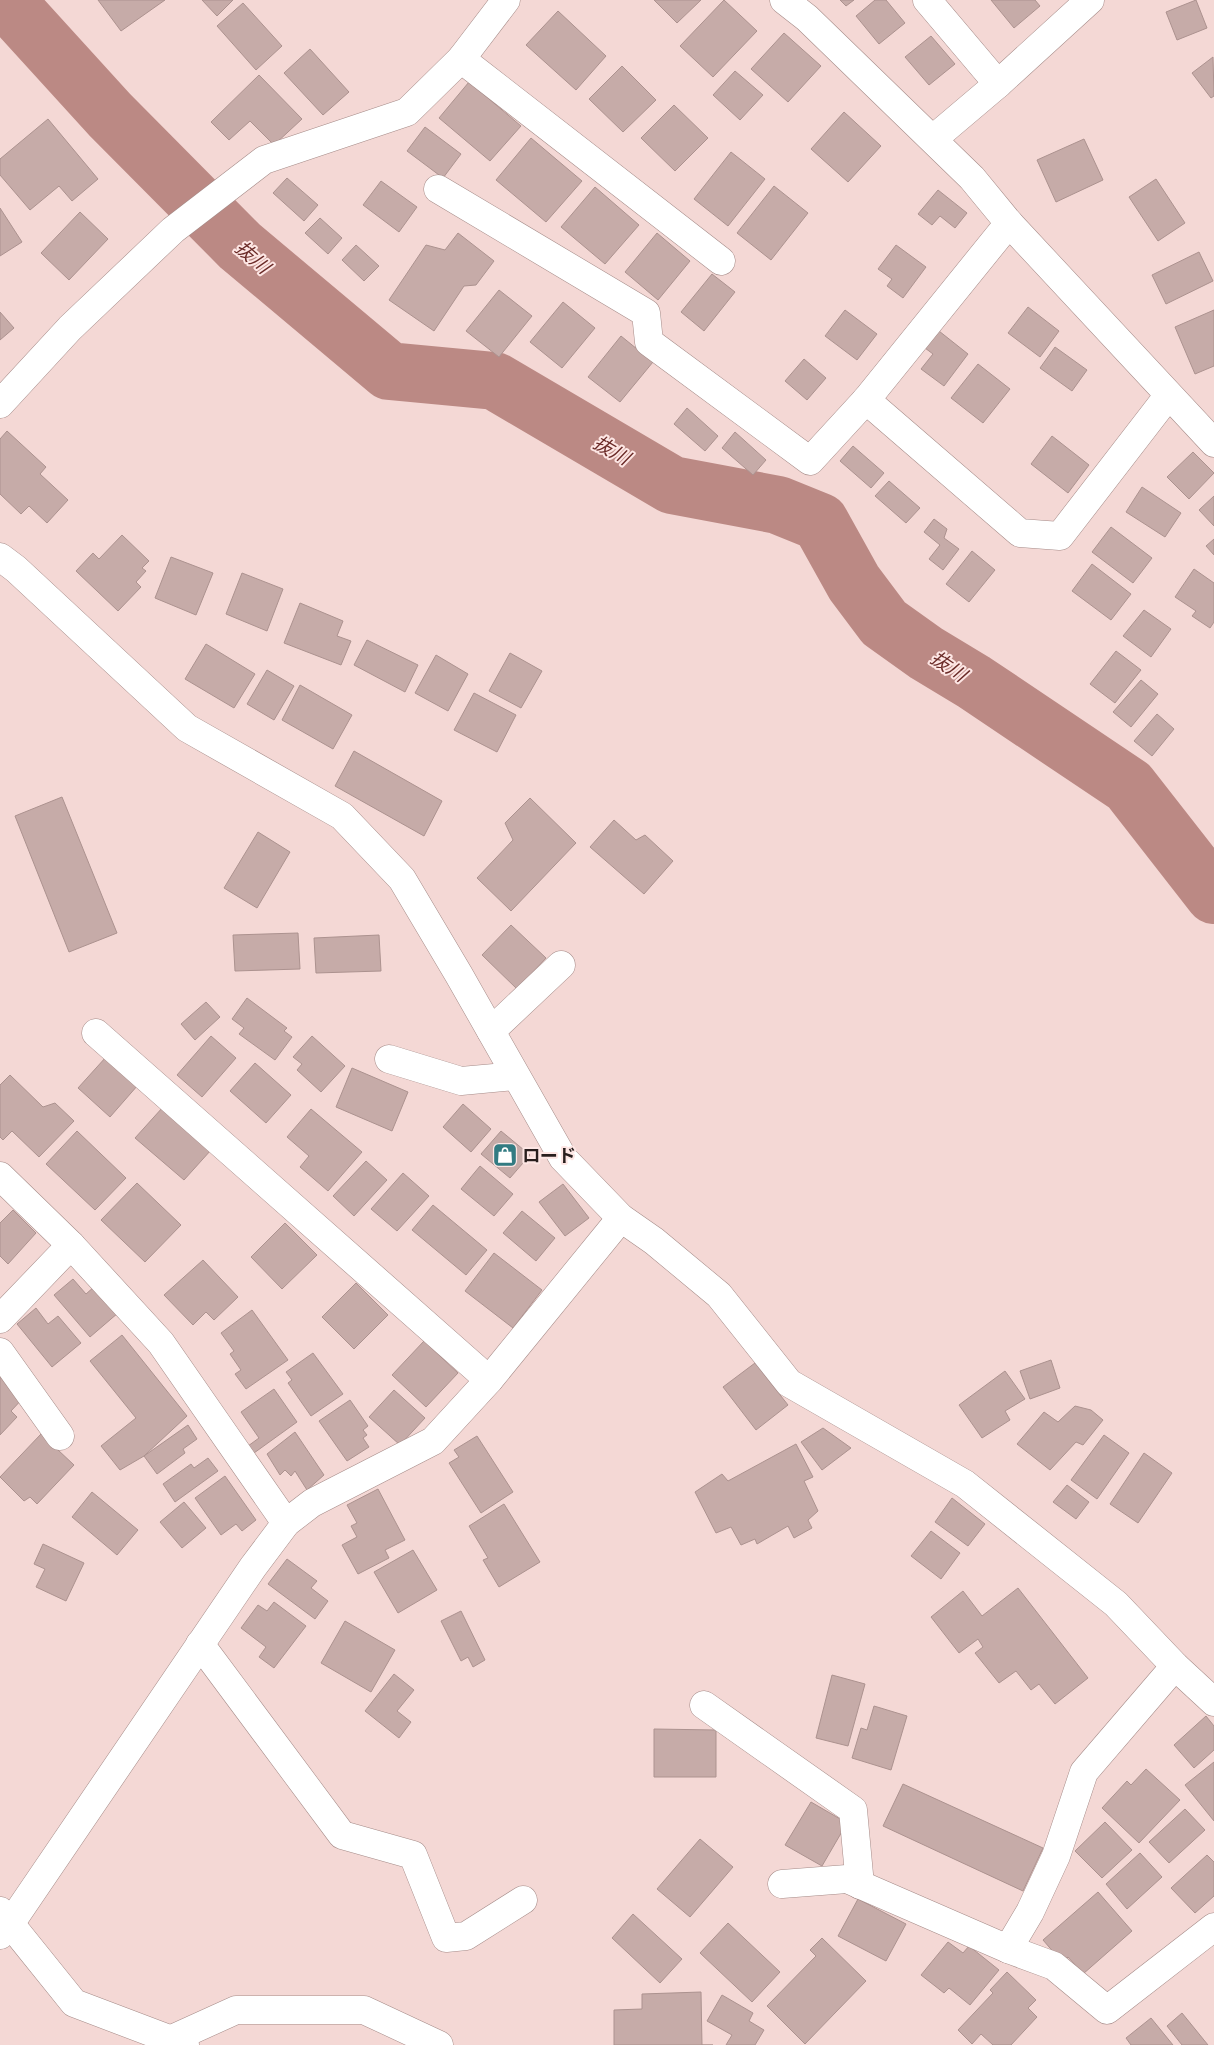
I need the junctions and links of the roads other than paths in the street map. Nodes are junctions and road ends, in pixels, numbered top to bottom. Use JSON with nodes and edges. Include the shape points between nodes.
{"nodes":[{"id":1,"x":506,"y":0,"type":"edge"},
{"id":2,"x":784,"y":0,"type":"edge"},
{"id":3,"x":928,"y":0,"type":"edge"},
{"id":4,"x":1090,"y":0,"type":"edge"},
{"id":5,"x":461,"y":59,"type":"junction"},
{"id":6,"x":998,"y":84,"type":"junction"},
{"id":7,"x":933,"y":139,"type":"junction"},
{"id":8,"x":438,"y":189,"type":"dead end"},
{"id":9,"x":1010,"y":223,"type":"junction"},
{"id":10,"x":721,"y":261,"type":"dead end"},
{"id":11,"x":1168,"y":396,"type":"junction"},
{"id":12,"x":866,"y":400,"type":"junction"},
{"id":13,"x":0,"y":404,"type":"edge"},
{"id":14,"x":1214,"y":443,"type":"edge"},
{"id":15,"x":0,"y":557,"type":"edge"},
{"id":16,"x":561,"y":965,"type":"dead end"},
{"id":17,"x":491,"y":1032,"type":"junction"},
{"id":18,"x":96,"y":1033,"type":"dead end"},
{"id":19,"x":389,"y":1059,"type":"dead end"},
{"id":20,"x":515,"y":1076,"type":"junction"},
{"id":21,"x":0,"y":1176,"type":"edge"},
{"id":22,"x":621,"y":1218,"type":"junction"},
{"id":23,"x":71,"y":1245,"type":"junction"},
{"id":24,"x":0,"y":1319,"type":"edge"},
{"id":25,"x":0,"y":1352,"type":"edge"},
{"id":26,"x":489,"y":1380,"type":"junction"},
{"id":27,"x":60,"y":1436,"type":"dead end"},
{"id":28,"x":286,"y":1523,"type":"junction"},
{"id":29,"x":200,"y":1644,"type":"junction"},
{"id":30,"x":1175,"y":1666,"type":"junction"},
{"id":31,"x":1214,"y":1702,"type":"edge"},
{"id":32,"x":704,"y":1705,"type":"dead end"},
{"id":33,"x":782,"y":1884,"type":"dead end"},
{"id":34,"x":860,"y":1885,"type":"junction"},
{"id":35,"x":523,"y":1900,"type":"dead end"},
{"id":36,"x":3,"y":1924,"type":"edge"},
{"id":37,"x":1214,"y":1927,"type":"edge"},
{"id":38,"x":1008,"y":1948,"type":"junction"},
{"id":39,"x":178,"y":2042,"type":"edge"},
{"id":40,"x":439,"y":2045,"type":"edge"}],
"edges":[{"from":1,"to":5,"type":"street"},
{"from":2,"to":7,"type":"street","via":[[807,18]]},
{"from":3,"to":6,"type":"street"},
{"from":4,"to":6,"type":"street"},
{"from":5,"to":10,"type":"street"},
{"from":5,"to":13,"type":"street","via":[[407,112],[264,160],[173,230],[70,328]]},
{"from":6,"to":7,"type":"street"},
{"from":7,"to":9,"type":"street"},
{"from":8,"to":12,"type":"street","via":[[646,313],[649,342],[810,461]]},
{"from":9,"to":11,"type":"street"},
{"from":9,"to":12,"type":"street"},
{"from":11,"to":12,"type":"street","via":[[1060,536],[1020,532]]},
{"from":11,"to":14,"type":"street"},
{"from":15,"to":17,"type":"street","via":[[187,728],[342,816],[402,879]]},
{"from":16,"to":17,"type":"street"},
{"from":17,"to":20,"type":"street"},
{"from":18,"to":26,"type":"street"},
{"from":19,"to":20,"type":"street","via":[[461,1081]]},
{"from":20,"to":22,"type":"street","via":[[563,1158]]},
{"from":21,"to":23,"type":"street"},
{"from":22,"to":26,"type":"street"},
{"from":22,"to":30,"type":"street","via":[[654,1241],[718,1295],[789,1383],[964,1484],[1116,1604]]},
{"from":23,"to":24,"type":"street"},
{"from":23,"to":28,"type":"street","via":[[161,1343]]},
{"from":25,"to":27,"type":"street"},
{"from":26,"to":28,"type":"street","via":[[434,1441],[312,1503]]},
{"from":28,"to":29,"type":"street"},
{"from":29,"to":35,"type":"street","via":[[342,1835],[413,1855],[446,1938],[466,1936]]},
{"from":29,"to":36,"type":"street"},
{"from":30,"to":31,"type":"street"},
{"from":30,"to":38,"type":"street","via":[[1084,1772],[1056,1856],[1030,1912]]},
{"from":32,"to":34,"type":"street","via":[[853,1810]]},
{"from":33,"to":34,"type":"street","via":[[847,1879]]},
{"from":34,"to":38,"type":"street"},
{"from":36,"to":39,"type":"street","via":[[74,2003]]},
{"from":37,"to":38,"type":"street","via":[[1107,2010],[1054,1966]]},
{"from":39,"to":40,"type":"street","via":[[236,2010],[364,2010]]}]}
